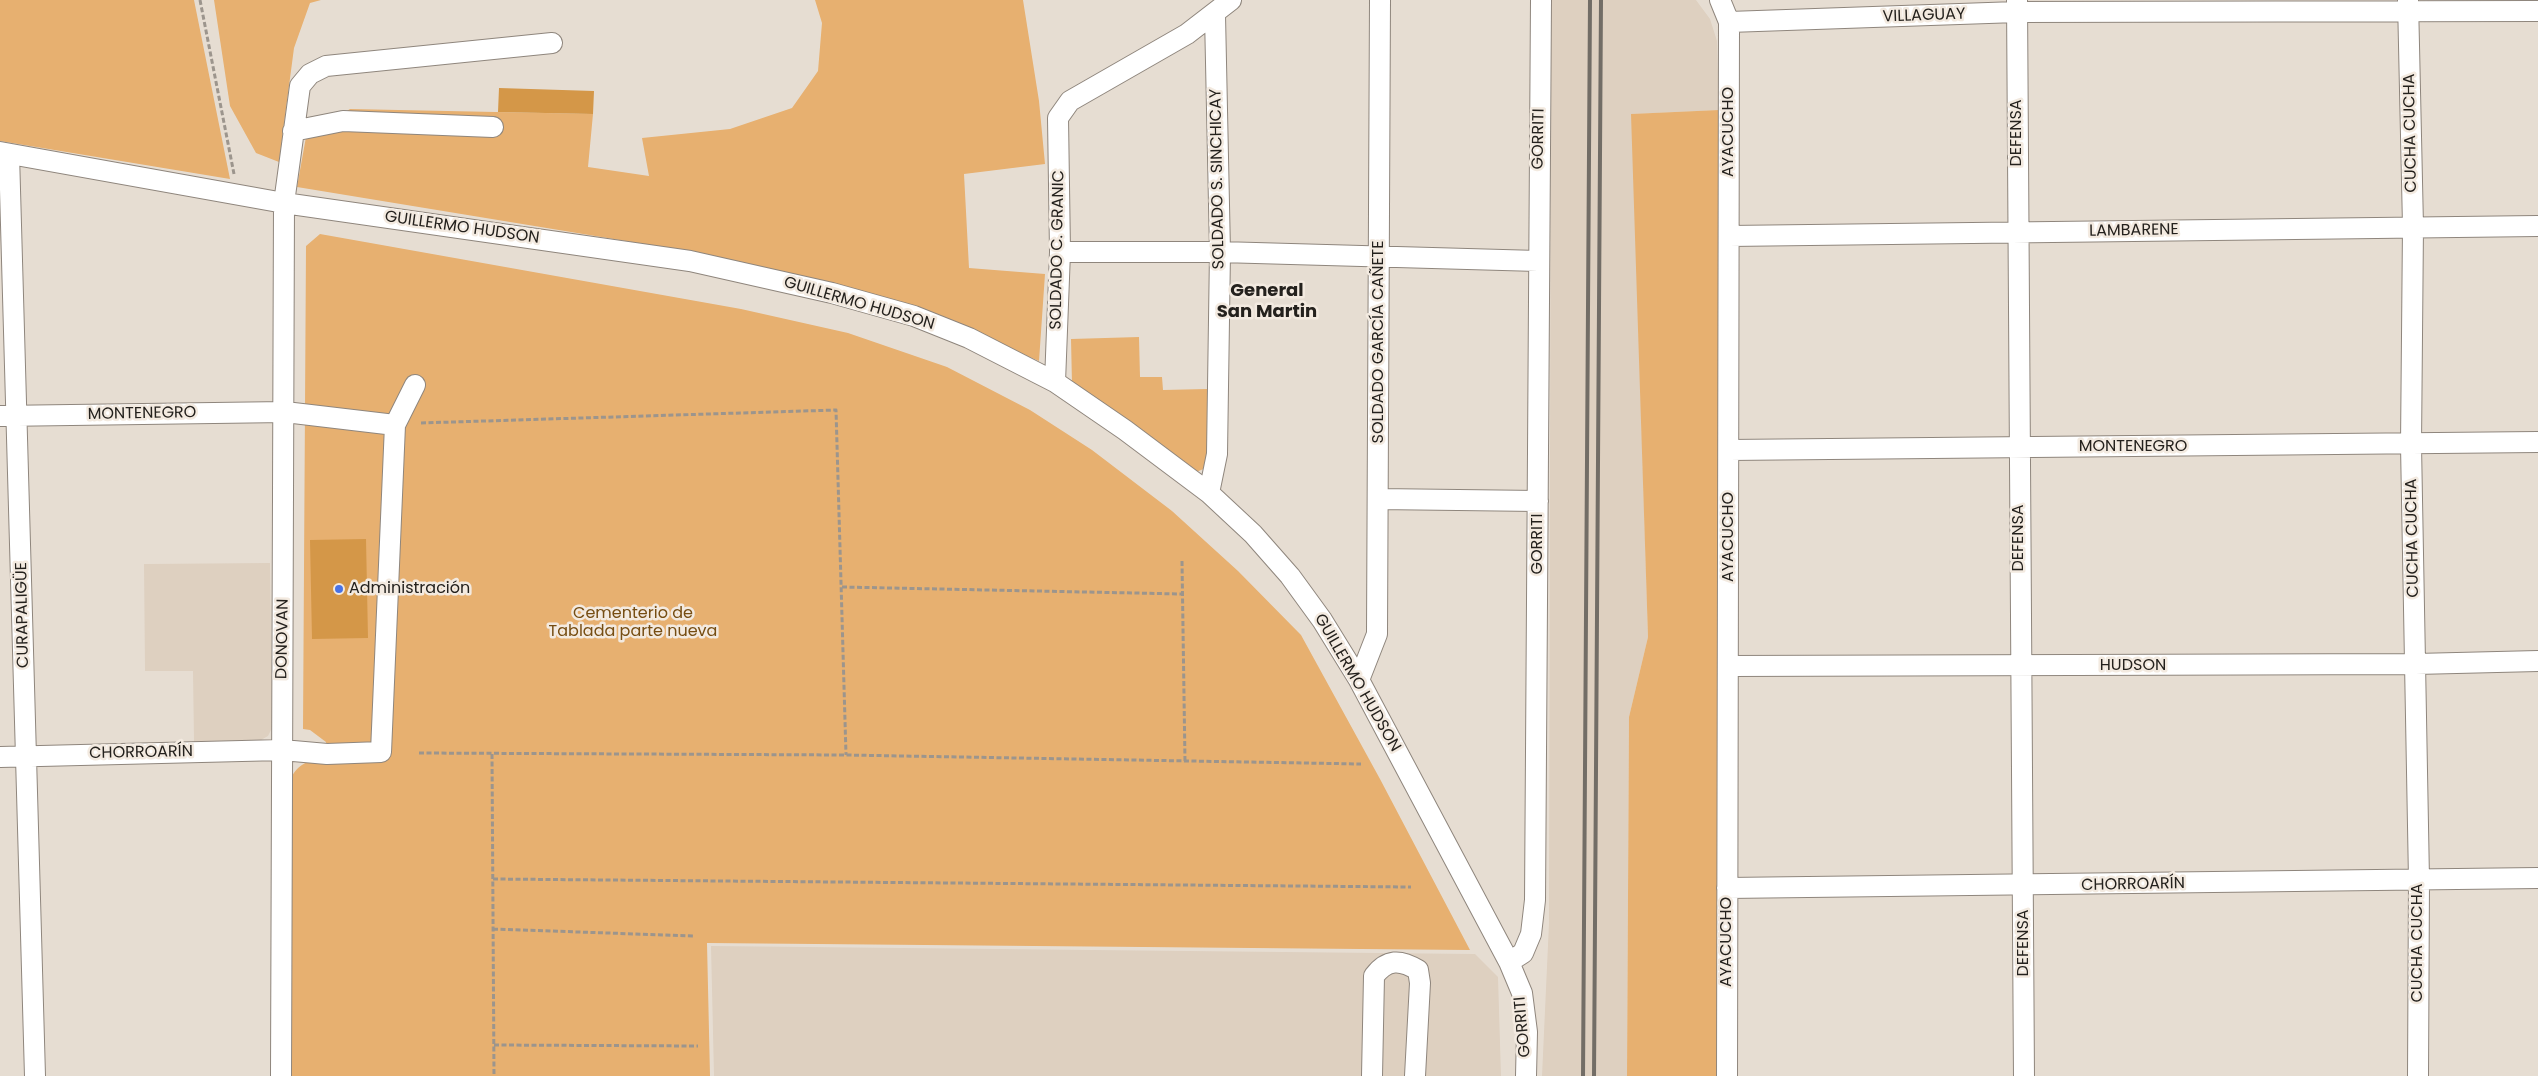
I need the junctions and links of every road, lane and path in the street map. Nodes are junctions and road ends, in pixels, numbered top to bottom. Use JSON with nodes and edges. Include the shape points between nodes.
{"nodes":[{"id":1,"x":200,"y":0,"type":"edge"},
{"id":2,"x":1231,"y":0,"type":"edge"},
{"id":3,"x":1380,"y":0,"type":"edge"},
{"id":4,"x":1541,"y":0,"type":"edge"},
{"id":5,"x":1720,"y":0,"type":"edge"},
{"id":6,"x":2408,"y":5,"type":"edge"},
{"id":7,"x":2017,"y":6,"type":"edge"},
{"id":8,"x":2538,"y":11,"type":"edge"},
{"id":9,"x":1215,"y":15,"type":"junction"},
{"id":10,"x":1729,"y":22,"type":"junction"},
{"id":11,"x":552,"y":43,"type":"dead end"},
{"id":12,"x":493,"y":127,"type":"dead end"},
{"id":13,"x":293,"y":131,"type":"junction"},
{"id":14,"x":4,"y":153,"type":"edge"},
{"id":15,"x":237,"y":195,"type":"junction"},
{"id":16,"x":284,"y":203,"type":"junction"},
{"id":17,"x":2413,"y":226,"type":"junction"},
{"id":18,"x":2538,"y":226,"type":"edge"},
{"id":19,"x":2017,"y":233,"type":"junction"},
{"id":20,"x":1729,"y":236,"type":"junction"},
{"id":21,"x":1060,"y":252,"type":"junction"},
{"id":22,"x":1220,"y":252,"type":"junction"},
{"id":23,"x":1379,"y":256,"type":"junction"},
{"id":24,"x":1538,"y":260,"type":"junction"},
{"id":25,"x":1055,"y":382,"type":"junction"},
{"id":26,"x":414,"y":385,"type":"dead end"},
{"id":27,"x":285,"y":412,"type":"junction"},
{"id":28,"x":9,"y":416,"type":"edge"},
{"id":29,"x":421,"y":423,"type":"dead end"},
{"id":30,"x":395,"y":425,"type":"junction"},
{"id":31,"x":2538,"y":442,"type":"edge"},
{"id":32,"x":2411,"y":445,"type":"junction"},
{"id":33,"x":2019,"y":448,"type":"junction"},
{"id":34,"x":1729,"y":450,"type":"junction"},
{"id":35,"x":1209,"y":493,"type":"junction"},
{"id":36,"x":1378,"y":499,"type":"junction"},
{"id":37,"x":1538,"y":502,"type":"junction"},
{"id":38,"x":1182,"y":561,"type":"dead end"},
{"id":39,"x":842,"y":587,"type":"junction"},
{"id":40,"x":1182,"y":594,"type":"junction"},
{"id":41,"x":2538,"y":661,"type":"edge"},
{"id":42,"x":2416,"y":664,"type":"junction"},
{"id":43,"x":1729,"y":666,"type":"junction"},
{"id":44,"x":2020,"y":666,"type":"junction"},
{"id":45,"x":1359,"y":680,"type":"junction"},
{"id":46,"x":282,"y":750,"type":"junction"},
{"id":47,"x":419,"y":753,"type":"dead end"},
{"id":48,"x":492,"y":754,"type":"junction"},
{"id":49,"x":26,"y":755,"type":"junction"},
{"id":50,"x":846,"y":755,"type":"junction"},
{"id":51,"x":0,"y":757,"type":"edge"},
{"id":52,"x":1185,"y":762,"type":"junction"},
{"id":53,"x":1361,"y":764,"type":"dead end"},
{"id":54,"x":2538,"y":878,"type":"edge"},
{"id":55,"x":493,"y":880,"type":"junction"},
{"id":56,"x":2419,"y":880,"type":"junction"},
{"id":57,"x":2024,"y":886,"type":"junction"},
{"id":58,"x":1411,"y":887,"type":"dead end"},
{"id":59,"x":1727,"y":888,"type":"junction"},
{"id":60,"x":493,"y":928,"type":"junction"},
{"id":61,"x":693,"y":936,"type":"dead end"},
{"id":62,"x":1509,"y":962,"type":"junction"},
{"id":63,"x":494,"y":1045,"type":"junction"},
{"id":64,"x":698,"y":1046,"type":"dead end"},
{"id":65,"x":35,"y":1076,"type":"edge"},
{"id":66,"x":281,"y":1076,"type":"edge"},
{"id":67,"x":494,"y":1076,"type":"edge"},
{"id":68,"x":1372,"y":1076,"type":"edge"},
{"id":69,"x":1415,"y":1076,"type":"edge"},
{"id":70,"x":1526,"y":1076,"type":"edge"},
{"id":71,"x":1726,"y":1076,"type":"edge"},
{"id":72,"x":2024,"y":1076,"type":"edge"},
{"id":73,"x":2418,"y":1076,"type":"edge"}],
"edges":[{"from":1,"to":15,"type":"path"},
{"from":2,"to":9,"type":"street"},
{"from":3,"to":23,"type":"street","name":"SOLDADO GARCÍA CAÑETE"},
{"from":4,"to":24,"type":"street","name":"GORRITI"},
{"from":5,"to":10,"type":"street","name":"AYACUCHO"},
{"from":6,"to":7,"type":"street","name":"VILLAGUAY"},
{"from":6,"to":8,"type":"street","name":"VILLAGUAY"},
{"from":6,"to":17,"type":"street","name":"CUCHA CUCHA"},
{"from":7,"to":10,"type":"street","name":"VILLAGUAY"},
{"from":7,"to":19,"type":"street","name":"DEFENSA"},
{"from":9,"to":21,"type":"street","name":"SOLDADO C. GRANIC","via":[[1128,69],[1070,100],[1058,118]]},
{"from":9,"to":22,"type":"street","name":"SOLDADO S. SINCHICAY"},
{"from":10,"to":20,"type":"street","name":"AYACUCHO"},
{"from":11,"to":13,"type":"street","name":"DONOVAN","via":[[326,66],[310,74],[300,86]]},
{"from":12,"to":13,"type":"street","via":[[343,121]]},
{"from":13,"to":16,"type":"street","name":"DONOVAN"},
{"from":14,"to":15,"type":"street","name":"GUILLERMO HUDSON"},
{"from":14,"to":28,"type":"street","name":"CURAPALIGÜE"},
{"from":15,"to":16,"type":"street","name":"GUILLERMO HUDSON"},
{"from":16,"to":25,"type":"street","name":"GUILLERMO HUDSON","via":[[690,261],[832,293],[914,316],[969,338]]},
{"from":16,"to":27,"type":"street","name":"DONOVAN"},
{"from":17,"to":18,"type":"street","name":"LAMBARENE"},
{"from":17,"to":19,"type":"street","name":"LAMBARENE"},
{"from":17,"to":32,"type":"street","name":"CUCHA CUCHA"},
{"from":19,"to":20,"type":"street","name":"LAMBARENE"},
{"from":19,"to":33,"type":"street","name":"DEFENSA"},
{"from":20,"to":34,"type":"street","name":"AYACUCHO"},
{"from":21,"to":22,"type":"street"},
{"from":21,"to":25,"type":"street","name":"SOLDADO C. GRANIC"},
{"from":22,"to":23,"type":"street"},
{"from":22,"to":35,"type":"street","name":"SOLDADO S. SINCHICAY","via":[[1217,454]]},
{"from":23,"to":24,"type":"street"},
{"from":23,"to":36,"type":"street","name":"SOLDADO GARCÍA CAÑETE"},
{"from":24,"to":37,"type":"street","name":"GORRITI"},
{"from":25,"to":35,"type":"street","name":"GUILLERMO HUDSON"},
{"from":26,"to":30,"type":"street"},
{"from":27,"to":28,"type":"street","name":"MONTENEGRO"},
{"from":27,"to":30,"type":"street","name":"MONTENEGRO"},
{"from":27,"to":46,"type":"street","name":"DONOVAN"},
{"from":28,"to":49,"type":"street","name":"CURAPALIGÜE"},
{"from":29,"to":39,"type":"path","via":[[836,410]]},
{"from":30,"to":46,"type":"street","name":"CHORROARÍN","via":[[381,752],[327,754]]},
{"from":31,"to":32,"type":"street","name":"MONTENEGRO"},
{"from":32,"to":33,"type":"street","name":"MONTENEGRO"},
{"from":32,"to":42,"type":"street","name":"CUCHA CUCHA"},
{"from":33,"to":34,"type":"street","name":"MONTENEGRO"},
{"from":33,"to":44,"type":"street","name":"DEFENSA"},
{"from":34,"to":43,"type":"street","name":"AYACUCHO"},
{"from":35,"to":45,"type":"street","name":"GUILLERMO HUDSON","via":[[1253,534],[1290,576]]},
{"from":36,"to":37,"type":"street"},
{"from":36,"to":45,"type":"street","name":"SOLDADO GARCÍA CAÑETE","via":[[1376,634]]},
{"from":37,"to":62,"type":"street","name":"GORRITI","via":[[1535,900],[1531,934],[1523,953]]},
{"from":38,"to":40,"type":"path"},
{"from":39,"to":40,"type":"path"},
{"from":39,"to":50,"type":"path"},
{"from":40,"to":52,"type":"path"},
{"from":41,"to":42,"type":"street","name":"HUDSON"},
{"from":42,"to":44,"type":"street","name":"HUDSON"},
{"from":42,"to":56,"type":"street","name":"CUCHA CUCHA"},
{"from":43,"to":44,"type":"street","name":"HUDSON"},
{"from":43,"to":59,"type":"street","name":"AYACUCHO"},
{"from":44,"to":57,"type":"street","name":"DEFENSA"},
{"from":45,"to":62,"type":"street","name":"GUILLERMO HUDSON"},
{"from":46,"to":49,"type":"street","name":"CHORROARÍN"},
{"from":46,"to":66,"type":"street","name":"DONOVAN"},
{"from":47,"to":48,"type":"path"},
{"from":48,"to":50,"type":"path"},
{"from":48,"to":55,"type":"path"},
{"from":49,"to":51,"type":"street","name":"CHORROARÍN"},
{"from":49,"to":65,"type":"street","name":"CURAPALIGÜE"},
{"from":50,"to":52,"type":"path"},
{"from":52,"to":53,"type":"path"},
{"from":54,"to":56,"type":"street","name":"CHORROARÍN"},
{"from":55,"to":58,"type":"path"},
{"from":55,"to":60,"type":"path"},
{"from":56,"to":57,"type":"street","name":"CHORROARÍN"},
{"from":56,"to":73,"type":"street","name":"CUCHA CUCHA"},
{"from":57,"to":59,"type":"street","name":"CHORROARÍN"},
{"from":57,"to":72,"type":"street","name":"DEFENSA"},
{"from":59,"to":71,"type":"street","name":"AYACUCHO"},
{"from":60,"to":61,"type":"path"},
{"from":60,"to":63,"type":"path"},
{"from":62,"to":70,"type":"street","name":"GORRITI","via":[[1522,993]]},
{"from":63,"to":64,"type":"path"},
{"from":63,"to":67,"type":"path"},
{"from":68,"to":69,"type":"street","via":[[1374,976],[1391,962],[1407,963],[1418,970]]}]}
